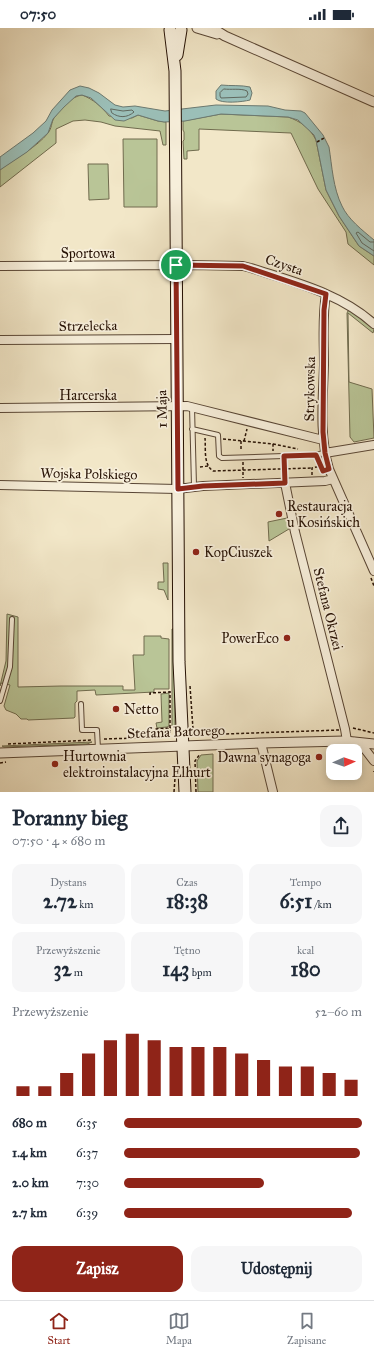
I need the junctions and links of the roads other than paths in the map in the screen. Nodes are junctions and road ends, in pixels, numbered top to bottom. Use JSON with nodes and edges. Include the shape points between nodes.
{"nodes":[{"id":1,"x":197,"y":28,"type":"edge"},
{"id":2,"x":212,"y":28,"type":"edge"},
{"id":3,"x":176,"y":29,"type":"edge"},
{"id":4,"x":225,"y":36,"type":"junction"},
{"id":5,"x":374,"y":102,"type":"edge"},
{"id":6,"x":176,"y":265,"type":"junction"},
{"id":7,"x":0,"y":266,"type":"edge"},
{"id":8,"x":326,"y":294,"type":"junction"},
{"id":9,"x":374,"y":324,"type":"edge"},
{"id":10,"x":176,"y":339,"type":"junction"},
{"id":11,"x":0,"y":340,"type":"edge"},
{"id":12,"x":177,"y":406,"type":"junction"},
{"id":13,"x":192,"y":407,"type":"junction"},
{"id":14,"x":0,"y":408,"type":"edge"},
{"id":15,"x":192,"y":429,"type":"junction"},
{"id":16,"x":323,"y":440,"type":"junction"},
{"id":17,"x":374,"y":445,"type":"edge"},
{"id":18,"x":325,"y":453,"type":"junction"},
{"id":19,"x":333,"y":479,"type":"junction"},
{"id":20,"x":285,"y":483,"type":"junction"},
{"id":21,"x":0,"y":484,"type":"edge"},
{"id":22,"x":194,"y":486,"type":"junction"},
{"id":23,"x":178,"y":489,"type":"junction"},
{"id":24,"x":374,"y":568,"type":"edge"},
{"id":25,"x":12,"y":620,"type":"dead end"},
{"id":26,"x":0,"y":701,"type":"edge"},
{"id":27,"x":81,"y":704,"type":"dead end"},
{"id":28,"x":350,"y":741,"type":"junction"},
{"id":29,"x":98,"y":744,"type":"junction"},
{"id":30,"x":374,"y":744,"type":"edge"},
{"id":31,"x":183,"y":746,"type":"junction"},
{"id":32,"x":262,"y":747,"type":"junction"},
{"id":33,"x":2,"y":749,"type":"edge"},
{"id":34,"x":374,"y":761,"type":"edge"},
{"id":35,"x":178,"y":792,"type":"edge"},
{"id":36,"x":273,"y":792,"type":"edge"}],
"edges":[{"from":1,"to":4,"type":"street"},
{"from":2,"to":4,"type":"street"},
{"from":3,"to":6,"type":"main road","name":"1 Maja"},
{"from":4,"to":5,"type":"street"},
{"from":6,"to":7,"type":"street","name":"Sportowa"},
{"from":6,"to":8,"type":"street","name":"Czysta","via":[[243,266]]},
{"from":6,"to":10,"type":"main road","name":"1 Maja"},
{"from":8,"to":9,"type":"street","name":"Czysta","via":[[349,305]]},
{"from":8,"to":16,"type":"street","name":"Strykowska"},
{"from":10,"to":11,"type":"street","name":"Strzelecka"},
{"from":10,"to":12,"type":"main road","name":"1 Maja"},
{"from":12,"to":13,"type":"street","name":"Harcerska"},
{"from":12,"to":14,"type":"street","name":"Harcerska"},
{"from":12,"to":23,"type":"main road","name":"1 Maja"},
{"from":13,"to":15,"type":"lane"},
{"from":13,"to":16,"type":"street","name":"Harcerska"},
{"from":15,"to":18,"type":"lane","via":[[218,435],[220,458]]},
{"from":15,"to":22,"type":"lane"},
{"from":16,"to":18,"type":"street","name":"Strykowska"},
{"from":17,"to":18,"type":"street"},
{"from":18,"to":19,"type":"street","name":"Strykowska"},
{"from":19,"to":20,"type":"street","name":"Wojska Polskiego"},
{"from":19,"to":24,"type":"street","name":"Strykowska"},
{"from":20,"to":22,"type":"street","name":"Wojska Polskiego"},
{"from":20,"to":28,"type":"street","name":"Stefana Okrzei","via":[[295,532]]},
{"from":21,"to":23,"type":"street","name":"Wojska Polskiego"},
{"from":22,"to":23,"type":"street","name":"Wojska Polskiego"},
{"from":23,"to":31,"type":"main road","name":"1 Maja","via":[[179,664]]},
{"from":25,"to":26,"type":"lane","via":[[9,669]]},
{"from":27,"to":29,"type":"lane","via":[[82,730],[97,730]]},
{"from":28,"to":30,"type":"street","name":"Stefana Batorego"},
{"from":28,"to":32,"type":"street","name":"Stefana Batorego"},
{"from":28,"to":34,"type":"street","via":[[364,748]]},
{"from":29,"to":31,"type":"street","name":"Stefana Batorego"},
{"from":29,"to":33,"type":"street","name":"Stefana Batorego"},
{"from":31,"to":32,"type":"street","name":"Stefana Batorego"},
{"from":31,"to":35,"type":"main road","name":"1 Maja"},
{"from":32,"to":36,"type":"street"}]}
